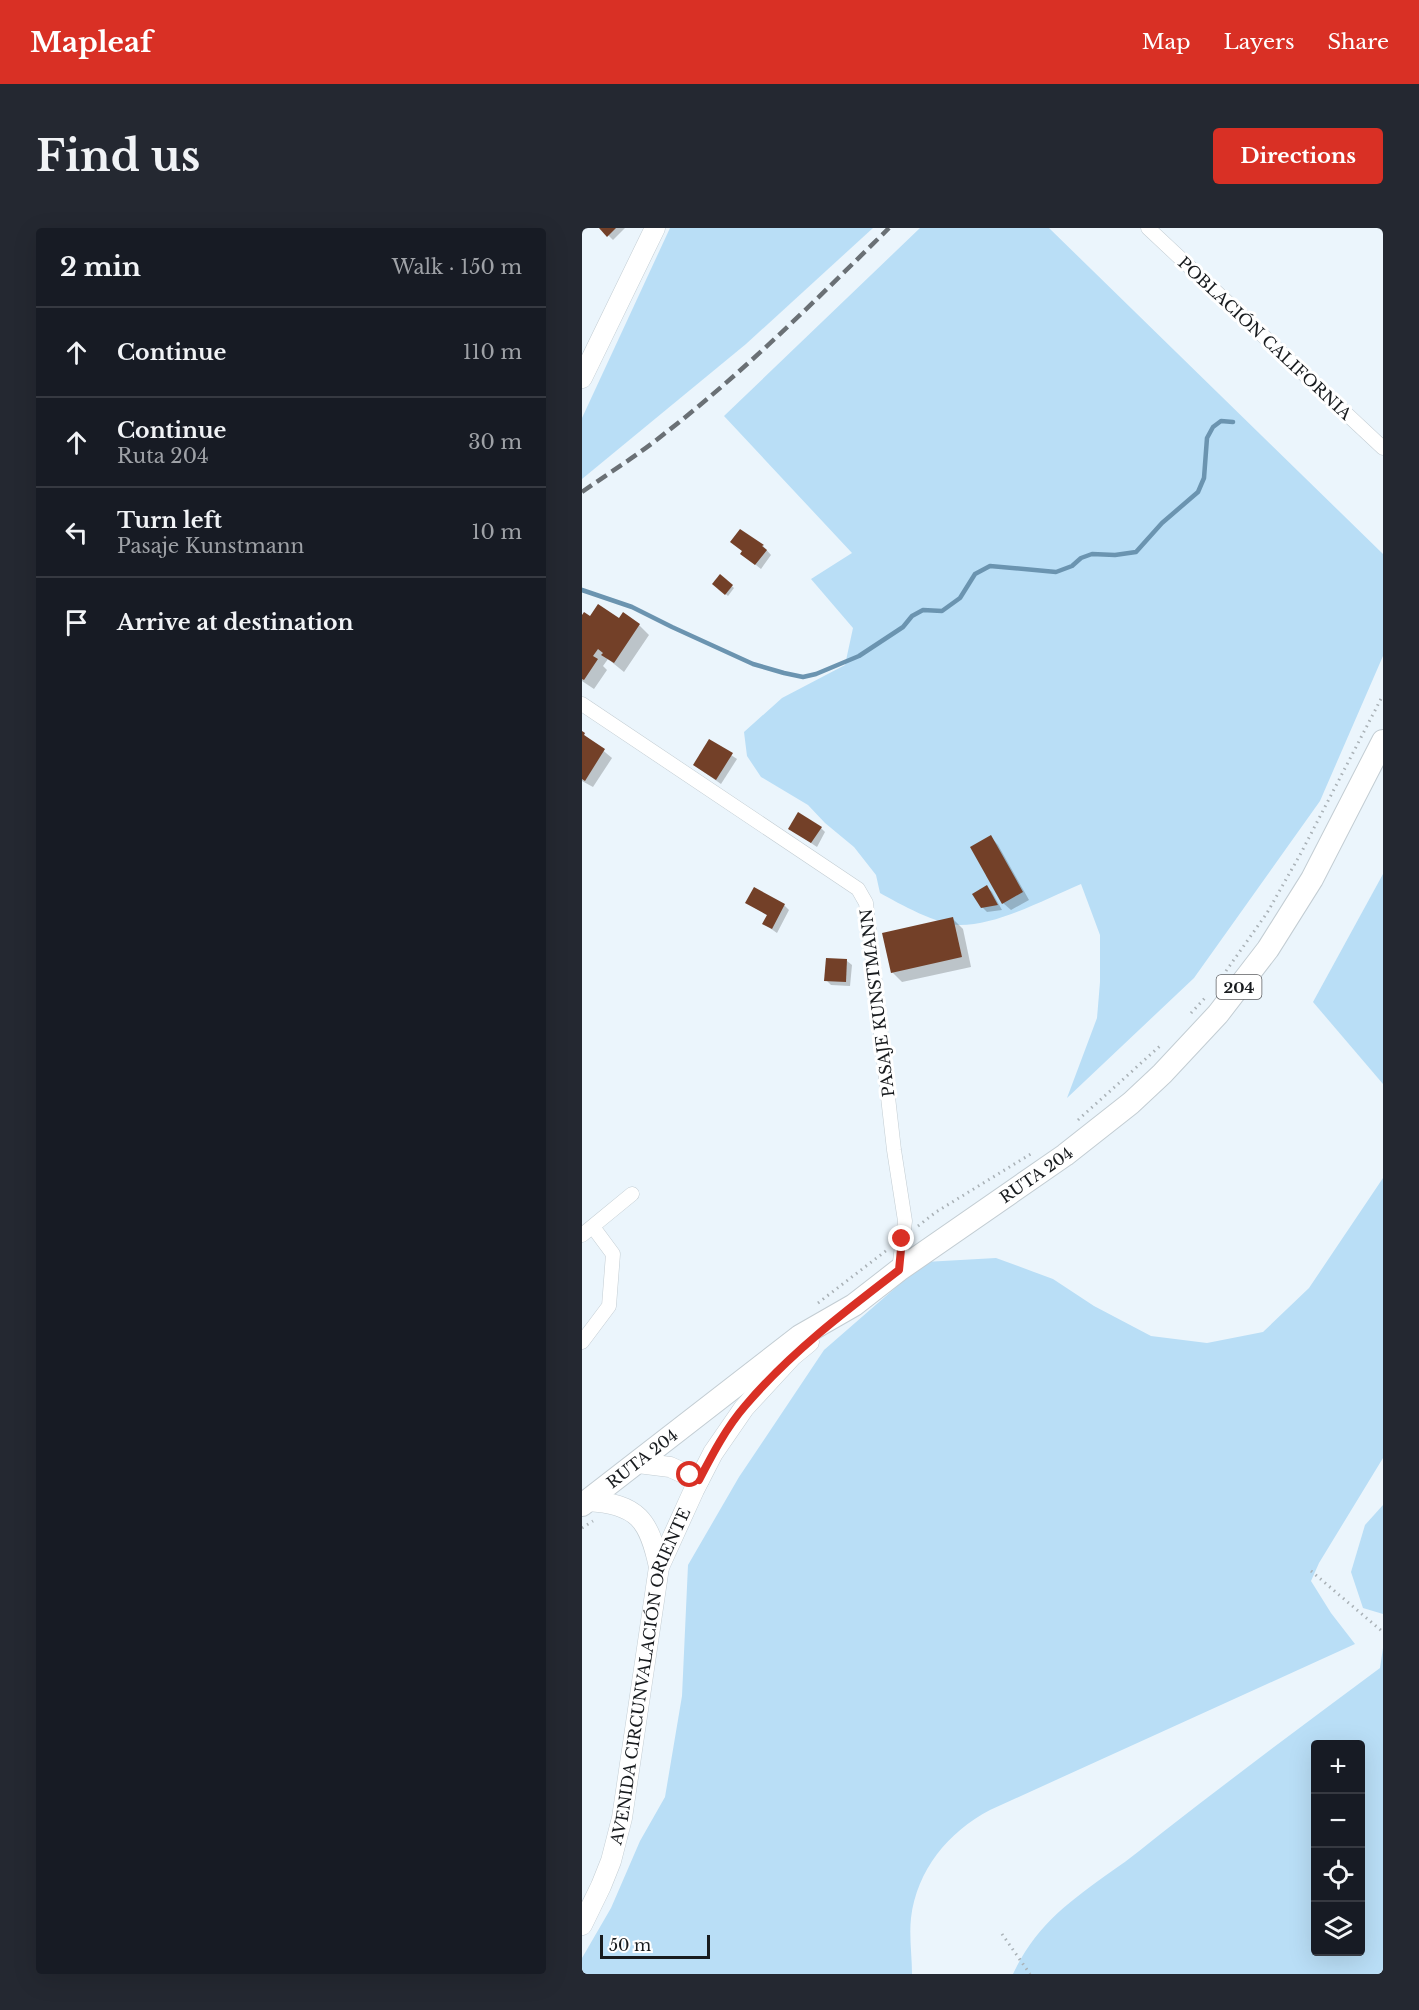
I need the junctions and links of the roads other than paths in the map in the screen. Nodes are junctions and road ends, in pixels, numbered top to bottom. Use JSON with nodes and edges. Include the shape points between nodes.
{"nodes":[{"id":1,"x":655,"y":228,"type":"edge"},
{"id":2,"x":1148,"y":228,"type":"edge"},
{"id":3,"x":582,"y":378,"type":"edge"},
{"id":4,"x":1383,"y":448,"type":"edge"},
{"id":5,"x":582,"y":704,"type":"edge"},
{"id":6,"x":1383,"y":741,"type":"edge"},
{"id":7,"x":632,"y":1194,"type":"dead end"},
{"id":8,"x":587,"y":1231,"type":"edge"},
{"id":9,"x":899,"y":1270,"type":"junction"},
{"id":10,"x":854,"y":1305,"type":"junction"},
{"id":11,"x":582,"y":1342,"type":"edge"},
{"id":12,"x":638,"y":1463,"type":"junction"},
{"id":13,"x":699,"y":1480,"type":"junction"},
{"id":14,"x":588,"y":1509,"type":"edge"},
{"id":15,"x":659,"y":1567,"type":"junction"},
{"id":16,"x":582,"y":1926,"type":"edge"}],
"edges":[{"from":1,"to":3,"type":"main road"},
{"from":2,"to":4,"type":"street","name":"POBLACIÓN CALIFORNIA"},
{"from":5,"to":9,"type":"street","name":"PASAJE KUNSTMANN","via":[[858,889],[866,903],[905,1221]]},
{"from":6,"to":9,"type":"main road","name":"RUTA 204","number":"204","via":[[1290,915],[1244,982],[1191,1044],[1098,1130]]},
{"from":7,"to":8,"type":"street"},
{"from":8,"to":11,"type":"street","via":[[613,1254],[609,1306]]},
{"from":9,"to":10,"type":"main road","name":"RUTA 204","number":"204"},
{"from":10,"to":12,"type":"main road","name":"RUTA 204","number":"204","via":[[800,1336]]},
{"from":10,"to":13,"type":"main road","name":"AVENIDA CIRCUNVALACIÓN ORIENTE","via":[[792,1356],[744,1408]]},
{"from":12,"to":13,"type":"main road","via":[[670,1467]]},
{"from":12,"to":14,"type":"main road","name":"RUTA 204","number":"204"},
{"from":13,"to":15,"type":"main road","name":"AVENIDA CIRCUNVALACIÓN ORIENTE"},
{"from":14,"to":15,"type":"main road","via":[[611,1503],[639,1517],[648,1528]]},
{"from":15,"to":16,"type":"main road","name":"AVENIDA CIRCUNVALACIÓN ORIENTE","via":[[622,1818],[608,1870]]}]}
